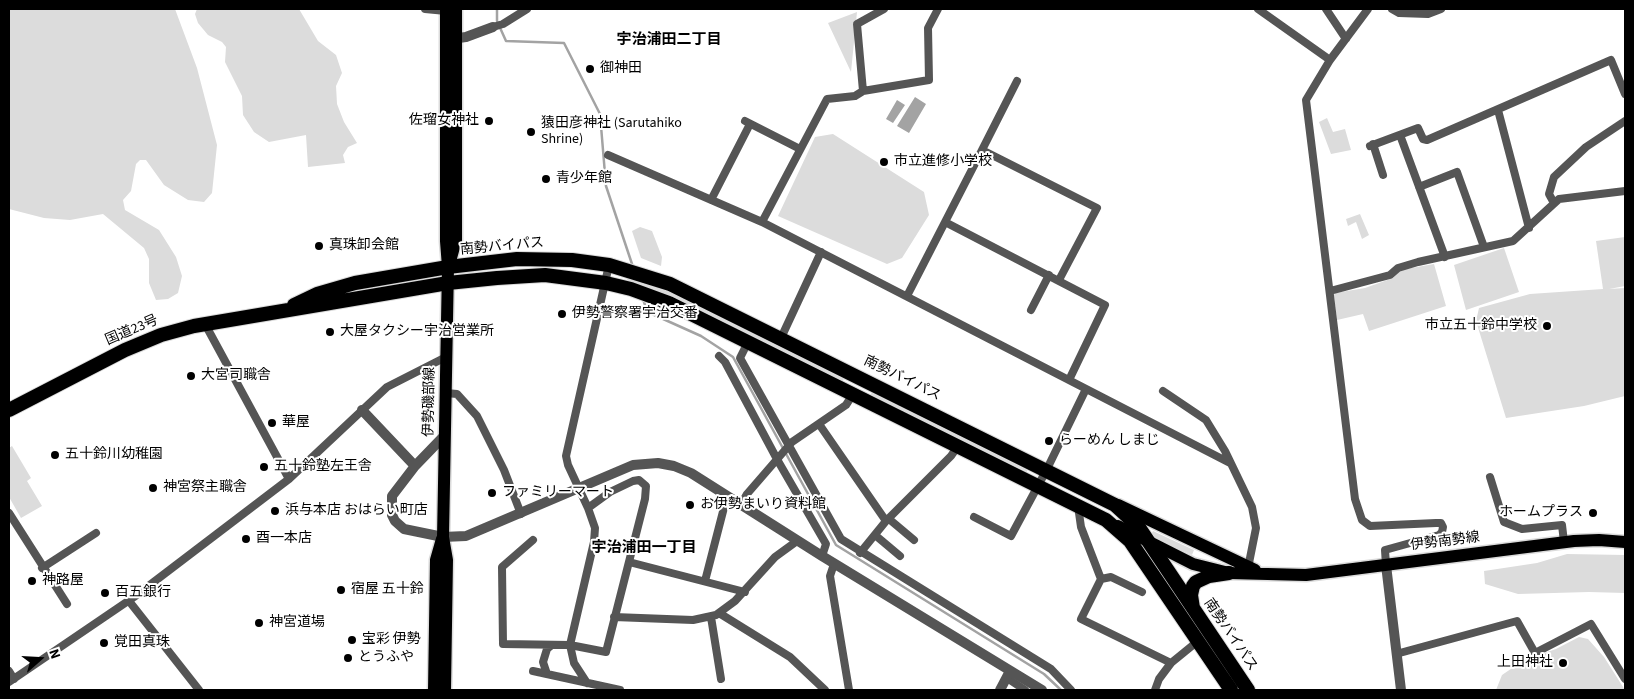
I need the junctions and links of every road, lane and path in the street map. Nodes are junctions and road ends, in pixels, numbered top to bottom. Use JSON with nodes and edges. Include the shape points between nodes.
{"nodes":[{"id":1,"x":425,"y":9,"type":"edge"},
{"id":2,"x":527,"y":9,"type":"edge"},
{"id":3,"x":884,"y":9,"type":"edge"},
{"id":4,"x":938,"y":9,"type":"edge"},
{"id":5,"x":1258,"y":9,"type":"edge"},
{"id":6,"x":1326,"y":9,"type":"edge"},
{"id":7,"x":1368,"y":9,"type":"edge"},
{"id":8,"x":1392,"y":9,"type":"edge"},
{"id":9,"x":1441,"y":9,"type":"edge"},
{"id":10,"x":450,"y":10,"type":"edge"},
{"id":11,"x":493,"y":28,"type":"joint"},
{"id":12,"x":451,"y":39,"type":"junction"},
{"id":13,"x":1346,"y":39,"type":"junction"},
{"id":14,"x":1330,"y":60,"type":"junction"},
{"id":15,"x":1017,"y":81,"type":"dead end"},
{"id":16,"x":863,"y":91,"type":"junction"},
{"id":17,"x":1625,"y":94,"type":"edge"},
{"id":18,"x":1498,"y":110,"type":"junction"},
{"id":19,"x":1625,"y":121,"type":"edge"},
{"id":20,"x":1400,"y":135,"type":"junction"},
{"id":21,"x":800,"y":149,"type":"junction"},
{"id":22,"x":982,"y":150,"type":"junction"},
{"id":23,"x":608,"y":155,"type":"dead end"},
{"id":24,"x":1383,"y":175,"type":"dead end"},
{"id":25,"x":1419,"y":187,"type":"junction"},
{"id":26,"x":1625,"y":191,"type":"edge"},
{"id":27,"x":711,"y":200,"type":"junction"},
{"id":28,"x":1554,"y":202,"type":"junction"},
{"id":29,"x":762,"y":222,"type":"junction"},
{"id":30,"x":945,"y":222,"type":"junction"},
{"id":31,"x":1528,"y":228,"type":"junction"},
{"id":32,"x":1484,"y":247,"type":"junction"},
{"id":33,"x":821,"y":252,"type":"junction"},
{"id":34,"x":1445,"y":257,"type":"junction"},
{"id":35,"x":609,"y":265,"type":"junction"},
{"id":36,"x":448,"y":268,"type":"junction"},
{"id":37,"x":1049,"y":275,"type":"junction"},
{"id":38,"x":1059,"y":280,"type":"junction"},
{"id":39,"x":448,"y":283,"type":"junction"},
{"id":40,"x":606,"y":283,"type":"junction"},
{"id":41,"x":1330,"y":291,"type":"junction"},
{"id":42,"x":907,"y":296,"type":"junction"},
{"id":43,"x":1031,"y":310,"type":"dead end"},
{"id":44,"x":278,"y":313,"type":"junction"},
{"id":45,"x":205,"y":324,"type":"junction"},
{"id":46,"x":781,"y":338,"type":"junction"},
{"id":47,"x":748,"y":342,"type":"junction"},
{"id":48,"x":719,"y":356,"type":"dead end"},
{"id":49,"x":446,"y":357,"type":"junction"},
{"id":50,"x":1069,"y":380,"type":"junction"},
{"id":51,"x":1086,"y":389,"type":"junction"},
{"id":52,"x":1163,"y":391,"type":"dead end"},
{"id":53,"x":446,"y":393,"type":"junction"},
{"id":54,"x":853,"y":394,"type":"junction"},
{"id":55,"x":9,"y":410,"type":"edge"},
{"id":56,"x":362,"y":410,"type":"junction"},
{"id":57,"x":819,"y":424,"type":"junction"},
{"id":58,"x":445,"y":435,"type":"junction"},
{"id":59,"x":958,"y":446,"type":"junction"},
{"id":60,"x":788,"y":447,"type":"junction"},
{"id":61,"x":779,"y":459,"type":"junction"},
{"id":62,"x":1230,"y":463,"type":"junction"},
{"id":63,"x":415,"y":466,"type":"junction"},
{"id":64,"x":1047,"y":469,"type":"junction"},
{"id":65,"x":1490,"y":477,"type":"dead end"},
{"id":66,"x":289,"y":479,"type":"junction"},
{"id":67,"x":1036,"y":485,"type":"junction"},
{"id":68,"x":578,"y":487,"type":"junction"},
{"id":69,"x":727,"y":496,"type":"junction"},
{"id":70,"x":1106,"y":499,"type":"junction"},
{"id":71,"x":741,"y":505,"type":"junction"},
{"id":72,"x":1078,"y":506,"type":"junction"},
{"id":73,"x":588,"y":508,"type":"junction"},
{"id":74,"x":521,"y":514,"type":"junction"},
{"id":75,"x":10,"y":517,"type":"edge"},
{"id":76,"x":974,"y":517,"type":"dead end"},
{"id":77,"x":887,"y":520,"type":"junction"},
{"id":78,"x":1106,"y":520,"type":"junction"},
{"id":79,"x":96,"y":534,"type":"dead end"},
{"id":80,"x":875,"y":535,"type":"junction"},
{"id":81,"x":443,"y":537,"type":"junction"},
{"id":82,"x":533,"y":540,"type":"dead end"},
{"id":83,"x":914,"y":540,"type":"dead end"},
{"id":84,"x":797,"y":541,"type":"junction"},
{"id":85,"x":1564,"y":542,"type":"junction"},
{"id":86,"x":1625,"y":542,"type":"edge"},
{"id":87,"x":1150,"y":543,"type":"junction"},
{"id":88,"x":860,"y":553,"type":"junction"},
{"id":89,"x":822,"y":556,"type":"junction"},
{"id":90,"x":900,"y":556,"type":"dead end"},
{"id":91,"x":629,"y":562,"type":"junction"},
{"id":92,"x":834,"y":564,"type":"junction"},
{"id":93,"x":1386,"y":565,"type":"junction"},
{"id":94,"x":42,"y":568,"type":"junction"},
{"id":95,"x":1248,"y":568,"type":"junction"},
{"id":96,"x":1229,"y":573,"type":"junction"},
{"id":97,"x":1268,"y":574,"type":"junction"},
{"id":98,"x":1101,"y":579,"type":"junction"},
{"id":99,"x":705,"y":581,"type":"junction"},
{"id":100,"x":745,"y":592,"type":"junction"},
{"id":101,"x":1142,"y":592,"type":"dead end"},
{"id":102,"x":128,"y":601,"type":"junction"},
{"id":103,"x":67,"y":604,"type":"dead end"},
{"id":104,"x":1193,"y":608,"type":"junction"},
{"id":105,"x":715,"y":615,"type":"junction"},
{"id":106,"x":614,"y":617,"type":"junction"},
{"id":107,"x":1198,"y":641,"type":"junction"},
{"id":108,"x":552,"y":645,"type":"junction"},
{"id":109,"x":570,"y":645,"type":"junction"},
{"id":110,"x":1396,"y":654,"type":"junction"},
{"id":111,"x":440,"y":659,"type":"junction"},
{"id":112,"x":1171,"y":663,"type":"junction"},
{"id":113,"x":9,"y":671,"type":"edge"},
{"id":114,"x":533,"y":671,"type":"dead end"},
{"id":115,"x":548,"y":674,"type":"junction"},
{"id":116,"x":1009,"y":674,"type":"junction"},
{"id":117,"x":721,"y":679,"type":"dead end"},
{"id":118,"x":1625,"y":679,"type":"edge"},
{"id":119,"x":12,"y":681,"type":"edge"},
{"id":120,"x":587,"y":683,"type":"junction"},
{"id":121,"x":199,"y":690,"type":"edge"},
{"id":122,"x":434,"y":690,"type":"edge"},
{"id":123,"x":445,"y":690,"type":"edge"},
{"id":124,"x":620,"y":690,"type":"edge"},
{"id":125,"x":825,"y":690,"type":"edge"},
{"id":126,"x":849,"y":690,"type":"edge"},
{"id":127,"x":1000,"y":690,"type":"edge"},
{"id":128,"x":1025,"y":690,"type":"edge"},
{"id":129,"x":1042,"y":690,"type":"edge"},
{"id":130,"x":1071,"y":690,"type":"edge"},
{"id":131,"x":1155,"y":690,"type":"edge"},
{"id":132,"x":1231,"y":690,"type":"edge"},
{"id":133,"x":1248,"y":690,"type":"edge"},
{"id":134,"x":1401,"y":690,"type":"edge"}],
"edges":[{"from":1,"to":10,"type":"street"},
{"from":2,"to":11,"type":"street"},
{"from":3,"to":16,"type":"street","via":[[857,24]]},
{"from":4,"to":16,"type":"street","via":[[927,34],[929,80]]},
{"from":5,"to":14,"type":"street"},
{"from":6,"to":13,"type":"street"},
{"from":7,"to":13,"type":"street"},
{"from":8,"to":9,"type":"street","via":[[1400,13],[1428,14]]},
{"from":10,"to":12,"type":"main road","name":"伊勢磯部線"},
{"from":11,"to":12,"type":"street"},
{"from":12,"to":36,"type":"main road","name":"伊勢磯部線"},
{"from":13,"to":14,"type":"street"},
{"from":14,"to":41,"type":"street","via":[[1306,100]]},
{"from":15,"to":22,"type":"street"},
{"from":16,"to":21,"type":"street","via":[[855,96],[827,99]]},
{"from":17,"to":18,"type":"street","via":[[1611,60]]},
{"from":18,"to":20,"type":"street","via":[[1427,140],[1422,139],[1418,128]]},
{"from":18,"to":31,"type":"street"},
{"from":19,"to":28,"type":"street","via":[[1586,147],[1554,177],[1549,194]]},
{"from":20,"to":24,"type":"street","via":[[1372,145]]},
{"from":20,"to":25,"type":"street"},
{"from":21,"to":27,"type":"street","via":[[748,123]]},
{"from":21,"to":29,"type":"street"},
{"from":22,"to":30,"type":"street"},
{"from":22,"to":38,"type":"street","via":[[1096,208]]},
{"from":23,"to":27,"type":"street"},
{"from":25,"to":32,"type":"street","via":[[1457,172]]},
{"from":25,"to":34,"type":"street"},
{"from":26,"to":28,"type":"street","via":[[1563,198]]},
{"from":27,"to":29,"type":"street"},
{"from":28,"to":31,"type":"street"},
{"from":29,"to":33,"type":"street"},
{"from":30,"to":37,"type":"street"},
{"from":30,"to":42,"type":"street"},
{"from":31,"to":32,"type":"street","via":[[1513,241]]},
{"from":32,"to":34,"type":"street"},
{"from":33,"to":42,"type":"street"},
{"from":33,"to":46,"type":"street"},
{"from":34,"to":41,"type":"street","via":[[1398,268],[1390,275],[1361,285]]},
{"from":35,"to":36,"type":"highway","name":"南勢バイパス","via":[[544,259]]},
{"from":35,"to":40,"type":"street"},
{"from":35,"to":46,"type":"highway","name":"南勢バイパス","via":[[676,287]]},
{"from":36,"to":39,"type":"main road","name":"伊勢磯部線"},
{"from":36,"to":44,"type":"highway","name":"国道23号","via":[[355,283],[317,294]]},
{"from":37,"to":38,"type":"street"},
{"from":37,"to":43,"type":"street"},
{"from":38,"to":50,"type":"street","via":[[1106,305]]},
{"from":39,"to":40,"type":"highway","via":[[545,275]]},
{"from":39,"to":44,"type":"highway","name":"国道23号"},
{"from":39,"to":49,"type":"main road","name":"伊勢磯部線"},
{"from":40,"to":47,"type":"highway","via":[[652,296]]},
{"from":40,"to":68,"type":"street","via":[[567,449],[568,465]]},
{"from":41,"to":93,"type":"street","via":[[1355,499],[1362,520],[1370,526],[1441,523],[1443,527],[1438,535],[1385,550]]},
{"from":42,"to":50,"type":"street"},
{"from":44,"to":45,"type":"highway","name":"国道23号"},
{"from":45,"to":55,"type":"highway","name":"国道23号","via":[[136,344]]},
{"from":45,"to":66,"type":"street"},
{"from":46,"to":64,"type":"highway","name":"南勢バイパス"},
{"from":47,"to":54,"type":"highway"},
{"from":47,"to":60,"type":"street","via":[[740,358]]},
{"from":48,"to":61,"type":"street"},
{"from":49,"to":53,"type":"main road","name":"伊勢磯部線"},
{"from":49,"to":56,"type":"street","via":[[392,384]]},
{"from":50,"to":51,"type":"street"},
{"from":51,"to":62,"type":"street"},
{"from":51,"to":64,"type":"street"},
{"from":52,"to":62,"type":"street","via":[[1206,420]]},
{"from":53,"to":58,"type":"main road","name":"伊勢磯部線"},
{"from":53,"to":74,"type":"street","via":[[457,394],[477,416],[504,470]]},
{"from":54,"to":57,"type":"street","via":[[846,405]]},
{"from":54,"to":59,"type":"highway"},
{"from":56,"to":63,"type":"street"},
{"from":56,"to":66,"type":"street"},
{"from":57,"to":60,"type":"street"},
{"from":57,"to":77,"type":"street"},
{"from":58,"to":63,"type":"street"},
{"from":58,"to":81,"type":"main road","name":"伊勢磯部線"},
{"from":59,"to":67,"type":"highway"},
{"from":59,"to":77,"type":"street"},
{"from":60,"to":61,"type":"street"},
{"from":60,"to":88,"type":"street","via":[[841,539]]},
{"from":61,"to":71,"type":"street"},
{"from":61,"to":89,"type":"street","via":[[826,544]]},
{"from":62,"to":95,"type":"street","via":[[1256,517],[1255,540]]},
{"from":63,"to":81,"type":"street","via":[[392,496],[392,514],[404,529]]},
{"from":64,"to":67,"type":"street"},
{"from":64,"to":70,"type":"highway","name":"南勢バイパス"},
{"from":65,"to":85,"type":"street","via":[[1504,522],[1522,529],[1562,526]]},
{"from":66,"to":102,"type":"street"},
{"from":67,"to":72,"type":"highway"},
{"from":67,"to":76,"type":"street","via":[[1011,536]]},
{"from":68,"to":69,"type":"street","via":[[633,465],[658,463],[691,473]]},
{"from":68,"to":73,"type":"street"},
{"from":68,"to":74,"type":"street"},
{"from":69,"to":71,"type":"street"},
{"from":69,"to":99,"type":"street"},
{"from":70,"to":87,"type":"highway","name":"南勢バイパス","via":[[1127,515]]},
{"from":70,"to":95,"type":"main road","name":"伊勢南勢線"},
{"from":71,"to":84,"type":"street"},
{"from":72,"to":78,"type":"highway"},
{"from":72,"to":98,"type":"street","via":[[1081,527]]},
{"from":73,"to":91,"type":"street","via":[[633,481],[645,484],[645,499]]},
{"from":73,"to":109,"type":"street","via":[[594,523],[594,542]]},
{"from":74,"to":81,"type":"street","via":[[466,536]]},
{"from":75,"to":94,"type":"street"},
{"from":77,"to":80,"type":"street"},
{"from":77,"to":83,"type":"street"},
{"from":78,"to":87,"type":"main road","name":"伊勢南勢線"},
{"from":78,"to":107,"type":"highway","via":[[1130,541]]},
{"from":79,"to":94,"type":"street"},
{"from":80,"to":88,"type":"street"},
{"from":80,"to":90,"type":"street"},
{"from":81,"to":111,"type":"main road","name":"伊勢磯部線","via":[[436,560]]},
{"from":82,"to":108,"type":"street","via":[[502,567],[503,644]]},
{"from":84,"to":89,"type":"street"},
{"from":84,"to":100,"type":"street","via":[[775,557]]},
{"from":85,"to":86,"type":"main road","name":"伊勢南勢線"},
{"from":85,"to":93,"type":"main road","name":"伊勢南勢線"},
{"from":87,"to":96,"type":"main road","name":"伊勢南勢線","via":[[1206,569]]},
{"from":87,"to":104,"type":"highway","name":"南勢バイパス"},
{"from":88,"to":130,"type":"street","via":[[1051,669]]},
{"from":89,"to":92,"type":"street"},
{"from":91,"to":99,"type":"street"},
{"from":91,"to":106,"type":"street"},
{"from":92,"to":116,"type":"street"},
{"from":92,"to":126,"type":"street","via":[[830,576]]},
{"from":93,"to":97,"type":"main road","name":"伊勢南勢線","via":[[1306,575]]},
{"from":93,"to":110,"type":"street"},
{"from":94,"to":103,"type":"street"},
{"from":95,"to":97,"type":"main road","name":"伊勢南勢線"},
{"from":96,"to":97,"type":"main road","name":"伊勢南勢線"},
{"from":96,"to":104,"type":"highway","via":[[1196,582],[1191,596]]},
{"from":98,"to":101,"type":"street","via":[[1111,577]]},
{"from":98,"to":112,"type":"street","via":[[1081,619]]},
{"from":99,"to":100,"type":"street"},
{"from":100,"to":105,"type":"street"},
{"from":102,"to":119,"type":"street"},
{"from":102,"to":121,"type":"street"},
{"from":104,"to":133,"type":"highway","name":"南勢バイパス"},
{"from":105,"to":106,"type":"street","via":[[693,620]]},
{"from":105,"to":117,"type":"street"},
{"from":105,"to":125,"type":"street","via":[[790,657]]},
{"from":106,"to":109,"type":"street","via":[[606,652]]},
{"from":107,"to":112,"type":"street"},
{"from":107,"to":132,"type":"highway"},
{"from":108,"to":109,"type":"street"},
{"from":108,"to":115,"type":"street","via":[[547,649],[544,662]]},
{"from":109,"to":120,"type":"street","via":[[574,663]]},
{"from":110,"to":118,"type":"street","via":[[1517,621],[1535,653],[1591,624]]},
{"from":110,"to":134,"type":"street"},
{"from":111,"to":122,"type":"main road","name":"伊勢磯部線"},
{"from":111,"to":123,"type":"main road","name":"伊勢磯部線"},
{"from":112,"to":131,"type":"street"},
{"from":113,"to":119,"type":"street"},
{"from":114,"to":115,"type":"street"},
{"from":115,"to":120,"type":"street"},
{"from":116,"to":127,"type":"street"},
{"from":116,"to":128,"type":"street"},
{"from":116,"to":129,"type":"street"},
{"from":120,"to":124,"type":"street"}]}
